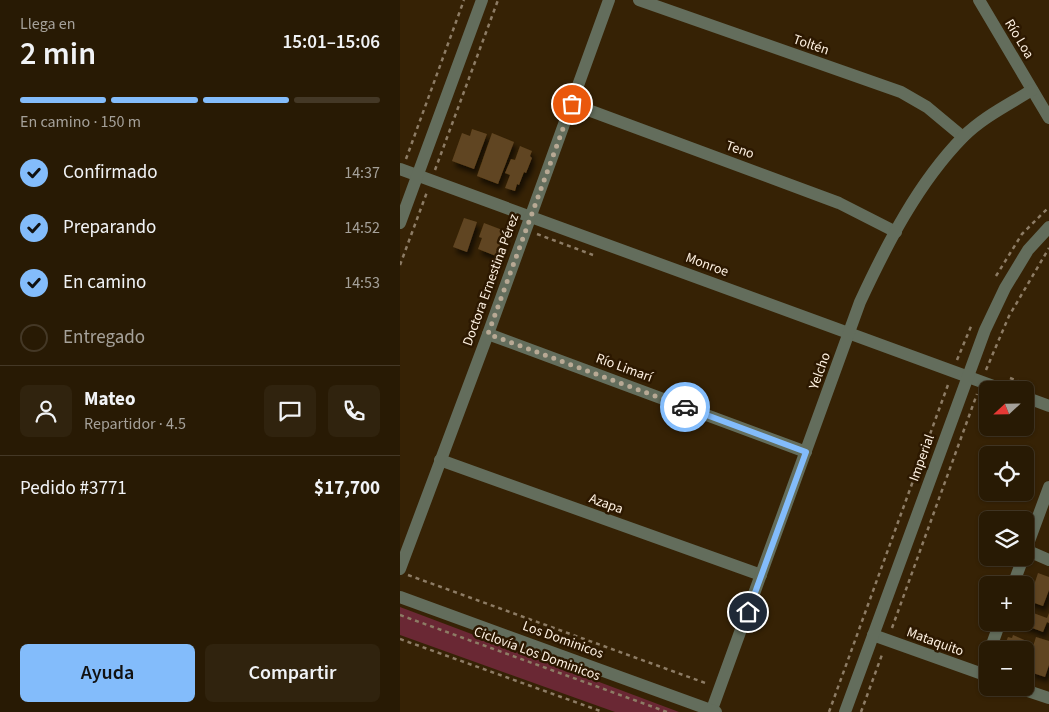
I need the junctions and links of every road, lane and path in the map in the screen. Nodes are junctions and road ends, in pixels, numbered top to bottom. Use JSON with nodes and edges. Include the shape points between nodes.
{"nodes":[{"id":1,"x":464,"y":0,"type":"edge"},
{"id":2,"x":482,"y":0,"type":"edge"},
{"id":3,"x":498,"y":0,"type":"edge"},
{"id":4,"x":609,"y":0,"type":"edge"},
{"id":5,"x":639,"y":0,"type":"edge"},
{"id":6,"x":979,"y":0,"type":"edge"},
{"id":7,"x":1032,"y":90,"type":"junction"},
{"id":8,"x":572,"y":104,"type":"junction"},
{"id":9,"x":1049,"y":118,"type":"edge"},
{"id":10,"x":964,"y":137,"type":"junction"},
{"id":11,"x":401,"y":170,"type":"edge"},
{"id":12,"x":417,"y":176,"type":"junction"},
{"id":13,"x":431,"y":180,"type":"junction"},
{"id":14,"x":530,"y":216,"type":"junction"},
{"id":15,"x":400,"y":223,"type":"edge"},
{"id":16,"x":1049,"y":227,"type":"edge"},
{"id":17,"x":896,"y":232,"type":"junction"},
{"id":18,"x":1049,"y":248,"type":"edge"},
{"id":19,"x":400,"y":265,"type":"edge"},
{"id":20,"x":850,"y":333,"type":"junction"},
{"id":21,"x":488,"y":334,"type":"junction"},
{"id":22,"x":967,"y":377,"type":"junction"},
{"id":23,"x":979,"y":381,"type":"edge"},
{"id":24,"x":982,"y":381,"type":"edge"},
{"id":25,"x":979,"y":390,"type":"edge"},
{"id":26,"x":1034,"y":400,"type":"edge"},
{"id":27,"x":1049,"y":406,"type":"edge"},
{"id":28,"x":806,"y":452,"type":"junction"},
{"id":29,"x":440,"y":460,"type":"junction"},
{"id":30,"x":1049,"y":487,"type":"edge"},
{"id":31,"x":1034,"y":527,"type":"edge"},
{"id":32,"x":1034,"y":554,"type":"edge"},
{"id":33,"x":1049,"y":560,"type":"edge"},
{"id":34,"x":400,"y":570,"type":"edge"},
{"id":35,"x":761,"y":575,"type":"junction"},
{"id":36,"x":400,"y":597,"type":"edge"},
{"id":37,"x":400,"y":615,"type":"edge"},
{"id":38,"x":873,"y":635,"type":"junction"},
{"id":39,"x":400,"y":638,"type":"edge"},
{"id":40,"x":887,"y":640,"type":"junction"},
{"id":41,"x":979,"y":673,"type":"edge"},
{"id":42,"x":708,"y":685,"type":"dead end"},
{"id":43,"x":1034,"y":693,"type":"edge"},
{"id":44,"x":1049,"y":698,"type":"edge"},
{"id":45,"x":713,"y":711,"type":"edge"},
{"id":46,"x":603,"y":712,"type":"edge"},
{"id":47,"x":667,"y":712,"type":"edge"},
{"id":48,"x":845,"y":712,"type":"edge"},
{"id":49,"x":862,"y":712,"type":"edge"}],
"edges":[{"from":1,"to":11,"type":"path"},
{"from":2,"to":12,"type":"street"},
{"from":3,"to":13,"type":"path"},
{"from":4,"to":8,"type":"street","name":"Doctora Ernestina Pérez"},
{"from":5,"to":10,"type":"street","name":"Toltén","via":[[902,92],[928,107]]},
{"from":6,"to":7,"type":"street","name":"Río Loa"},
{"from":7,"to":9,"type":"street","name":"Río Loa"},
{"from":7,"to":10,"type":"street","name":"Yelcho","via":[[992,114]]},
{"from":8,"to":14,"type":"street","name":"Doctora Ernestina Pérez"},
{"from":8,"to":17,"type":"street","name":"Teno","via":[[839,203]]},
{"from":10,"to":17,"type":"street","name":"Yelcho","via":[[937,168]]},
{"from":11,"to":12,"type":"street","name":"Monroe"},
{"from":12,"to":13,"type":"street","name":"Monroe"},
{"from":12,"to":15,"type":"street"},
{"from":13,"to":14,"type":"street","name":"Monroe"},
{"from":13,"to":19,"type":"path"},
{"from":14,"to":20,"type":"street","name":"Monroe"},
{"from":14,"to":21,"type":"street","name":"Doctora Ernestina Pérez"},
{"from":16,"to":22,"type":"street","name":"Imperial","via":[[1028,250],[1005,288]]},
{"from":17,"to":20,"type":"street","name":"Yelcho","via":[[864,293]]},
{"from":18,"to":24,"type":"path","via":[[1009,316]]},
{"from":20,"to":22,"type":"street","name":"Monroe"},
{"from":20,"to":28,"type":"street","name":"Yelcho"},
{"from":21,"to":28,"type":"street","name":"Río Limarí"},
{"from":21,"to":29,"type":"street","name":"Doctora Ernestina Pérez"},
{"from":22,"to":23,"type":"street","name":"Monroe"},
{"from":22,"to":38,"type":"street","name":"Imperial"},
{"from":25,"to":40,"type":"path"},
{"from":26,"to":27,"type":"street"},
{"from":28,"to":35,"type":"street","name":"Yelcho"},
{"from":29,"to":34,"type":"street","name":"Doctora Ernestina Pérez"},
{"from":29,"to":35,"type":"street","name":"Azapa"},
{"from":30,"to":31,"type":"street"},
{"from":32,"to":33,"type":"street"},
{"from":34,"to":42,"type":"path"},
{"from":35,"to":45,"type":"street","name":"Yelcho"},
{"from":36,"to":45,"type":"street","name":"Los Dominicos"},
{"from":37,"to":47,"type":"path","name":"Ciclovía Los Dominicos"},
{"from":38,"to":40,"type":"street","name":"Mataquito"},
{"from":38,"to":48,"type":"street","name":"Imperial"},
{"from":39,"to":46,"type":"path"},
{"from":40,"to":41,"type":"street","name":"Mataquito"},
{"from":40,"to":49,"type":"path"},
{"from":43,"to":44,"type":"street"}]}
